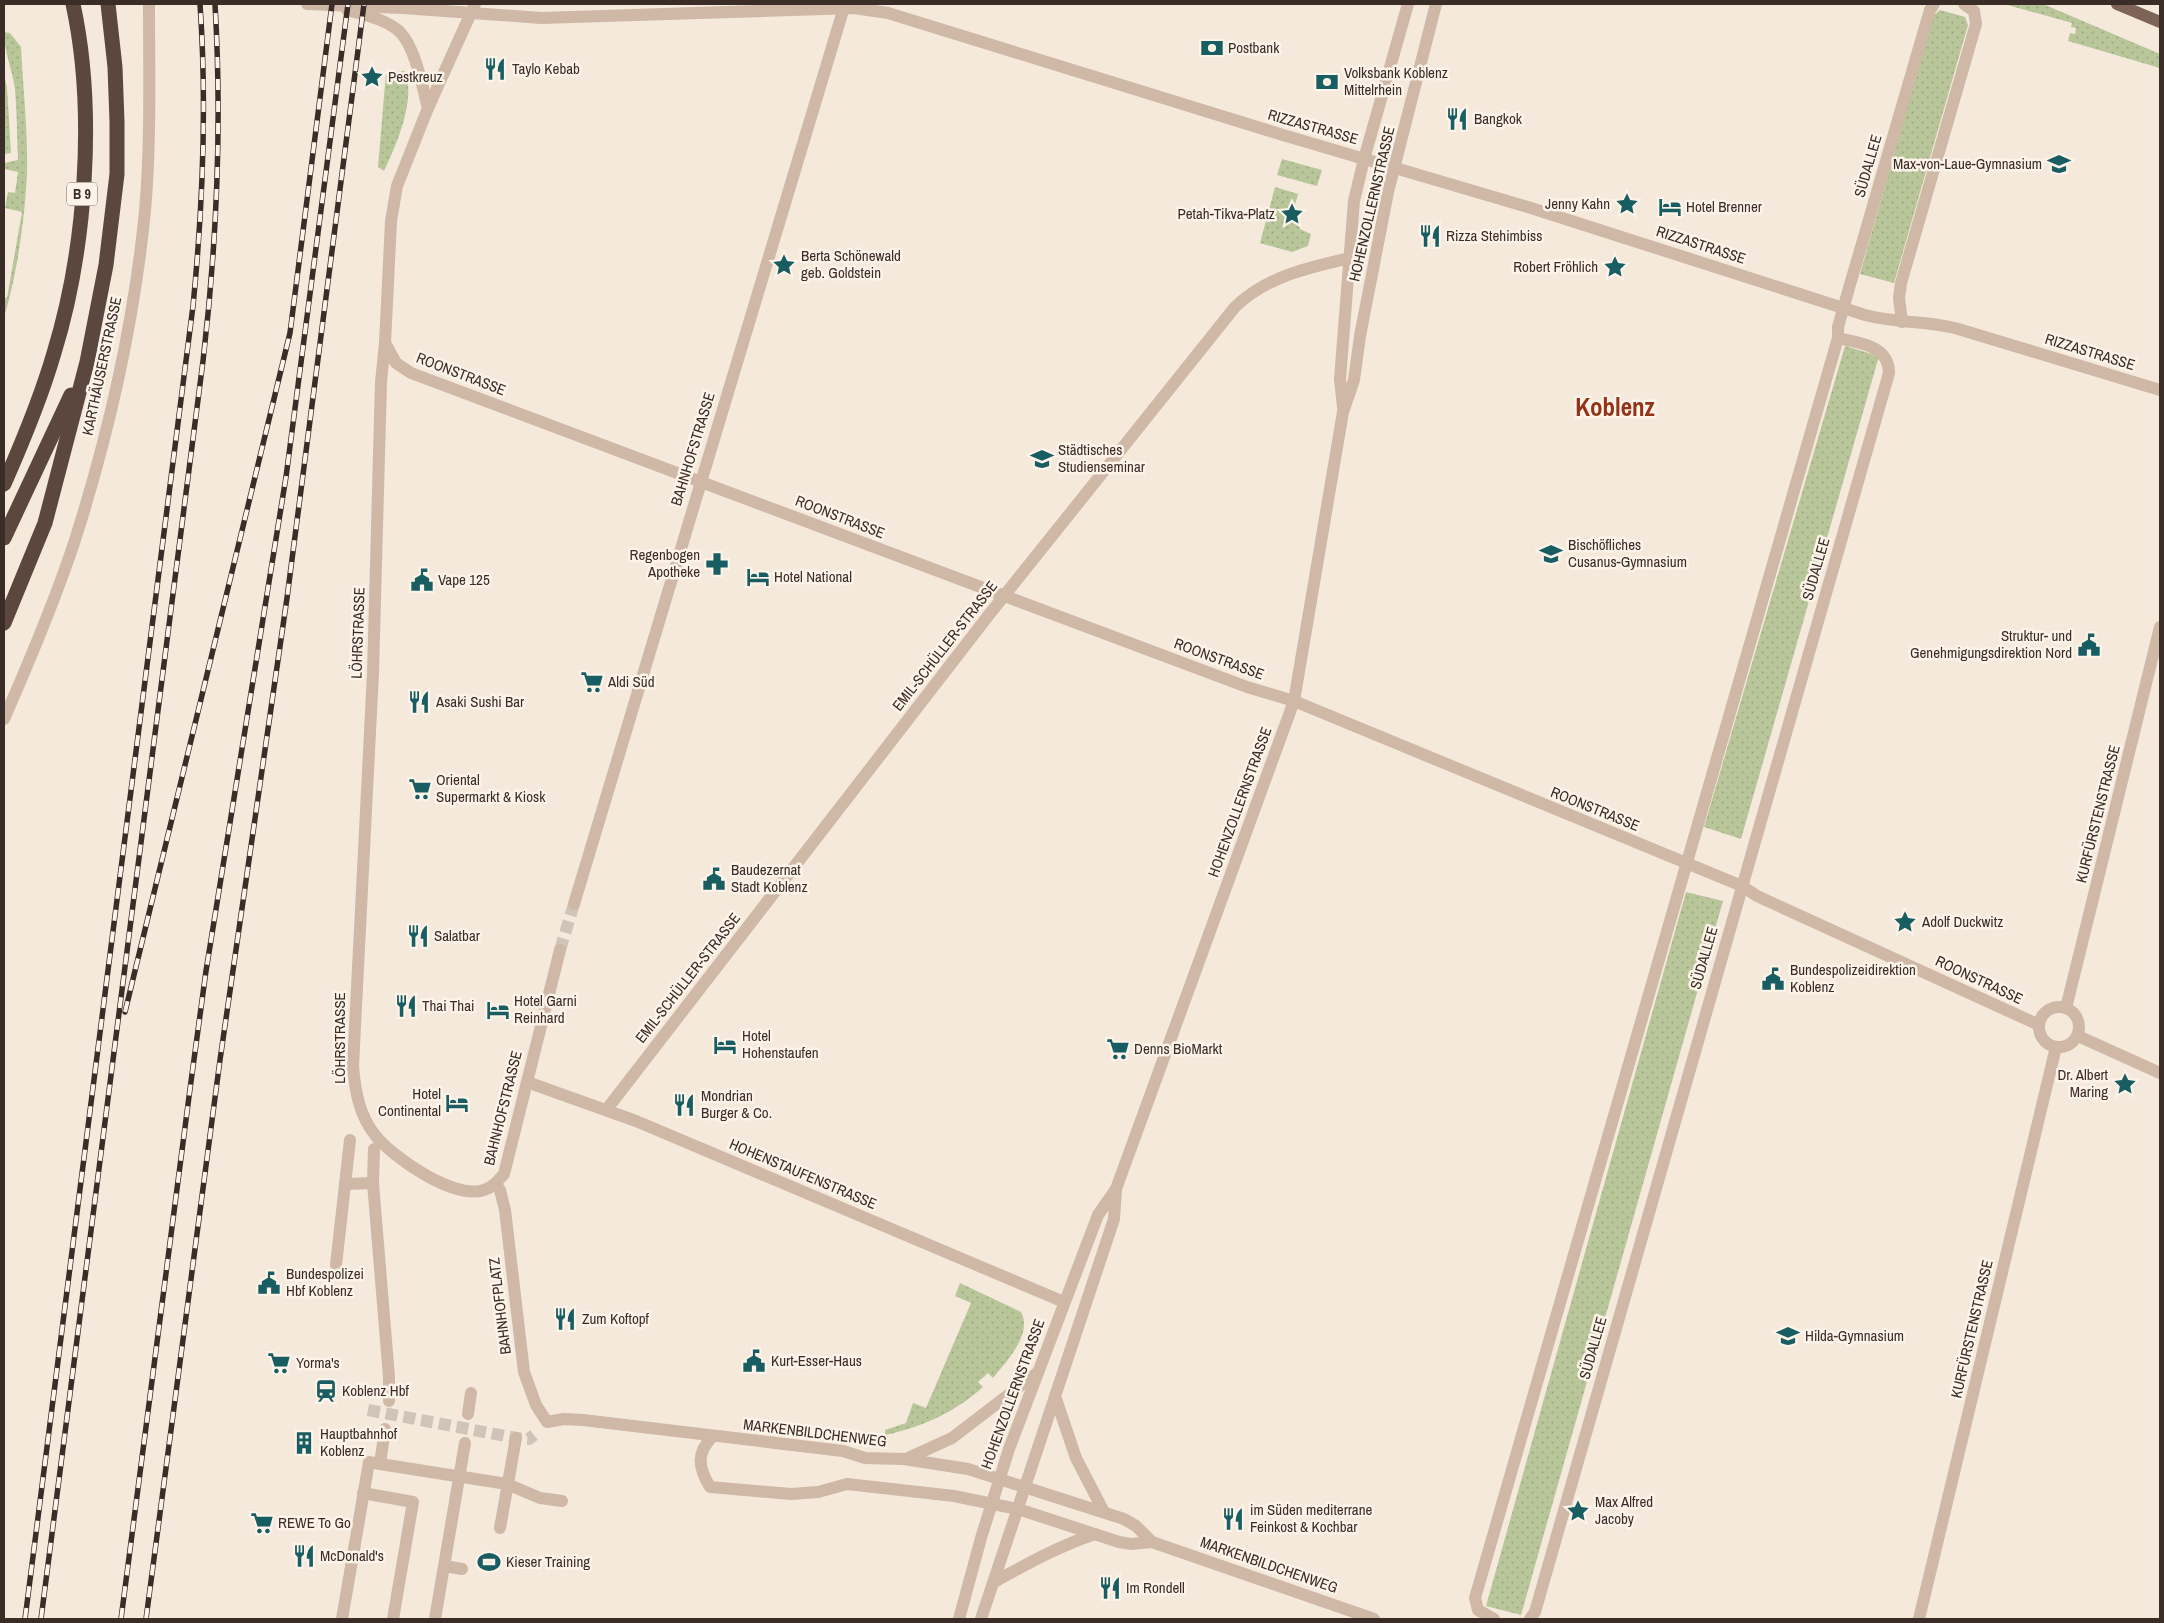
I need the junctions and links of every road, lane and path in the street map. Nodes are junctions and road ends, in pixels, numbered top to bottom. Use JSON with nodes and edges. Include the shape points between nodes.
{"nodes":[{"id":1,"x":74,"y":4,"type":"edge"},
{"id":2,"x":108,"y":4,"type":"edge"},
{"id":3,"x":149,"y":4,"type":"edge"},
{"id":4,"x":306,"y":4,"type":"edge"},
{"id":5,"x":326,"y":4,"type":"edge"},
{"id":6,"x":1408,"y":4,"type":"edge"},
{"id":7,"x":1436,"y":4,"type":"edge"},
{"id":8,"x":1934,"y":4,"type":"edge"},
{"id":9,"x":1964,"y":4,"type":"edge"},
{"id":10,"x":2118,"y":4,"type":"edge"},
{"id":11,"x":844,"y":6,"type":"edge"},
{"id":12,"x":473,"y":8,"type":"edge"},
{"id":13,"x":2160,"y":22,"type":"edge"},
{"id":14,"x":428,"y":108,"type":"junction"},
{"id":15,"x":1364,"y":159,"type":"junction"},
{"id":16,"x":1395,"y":167,"type":"junction"},
{"id":17,"x":1350,"y":258,"type":"junction"},
{"id":18,"x":1844,"y":308,"type":"junction"},
{"id":19,"x":1902,"y":322,"type":"junction"},
{"id":20,"x":1838,"y":338,"type":"junction"},
{"id":21,"x":385,"y":343,"type":"junction"},
{"id":22,"x":87,"y":362,"type":"junction"},
{"id":23,"x":2160,"y":390,"type":"edge"},
{"id":24,"x":1343,"y":412,"type":"junction"},
{"id":25,"x":700,"y":482,"type":"junction"},
{"id":26,"x":4,"y":484,"type":"edge"},
{"id":27,"x":4,"y":538,"type":"edge"},
{"id":28,"x":1004,"y":596,"type":"junction"},
{"id":29,"x":4,"y":623,"type":"edge"},
{"id":30,"x":2160,"y":627,"type":"edge"},
{"id":31,"x":1294,"y":701,"type":"junction"},
{"id":32,"x":4,"y":718,"type":"edge"},
{"id":33,"x":1687,"y":864,"type":"junction"},
{"id":34,"x":1742,"y":886,"type":"junction"},
{"id":35,"x":574,"y":904,"type":"tunnel mouth"},
{"id":36,"x":560,"y":950,"type":"tunnel mouth"},
{"id":37,"x":2066,"y":1008,"type":"junction"},
{"id":38,"x":2039,"y":1025,"type":"junction"},
{"id":39,"x":2078,"y":1036,"type":"junction"},
{"id":40,"x":2056,"y":1047,"type":"junction"},
{"id":41,"x":2160,"y":1074,"type":"edge"},
{"id":42,"x":526,"y":1082,"type":"junction"},
{"id":43,"x":607,"y":1109,"type":"junction"},
{"id":44,"x":350,"y":1140,"type":"dead end"},
{"id":45,"x":374,"y":1149,"type":"dead end"},
{"id":46,"x":373,"y":1183,"type":"junction"},
{"id":47,"x":345,"y":1184,"type":"junction"},
{"id":48,"x":496,"y":1184,"type":"junction"},
{"id":49,"x":1116,"y":1189,"type":"junction"},
{"id":50,"x":336,"y":1265,"type":"dead end"},
{"id":51,"x":1064,"y":1302,"type":"junction"},
{"id":52,"x":1037,"y":1373,"type":"junction"},
{"id":53,"x":471,"y":1393,"type":"dead end"},
{"id":54,"x":1055,"y":1396,"type":"junction"},
{"id":55,"x":389,"y":1401,"type":"dead end"},
{"id":56,"x":468,"y":1414,"type":"dead end"},
{"id":57,"x":547,"y":1422,"type":"joint"},
{"id":58,"x":384,"y":1429,"type":"dead end"},
{"id":59,"x":713,"y":1436,"type":"junction"},
{"id":60,"x":516,"y":1438,"type":"dead end"},
{"id":61,"x":465,"y":1443,"type":"dead end"},
{"id":62,"x":904,"y":1459,"type":"junction"},
{"id":63,"x":380,"y":1464,"type":"junction"},
{"id":64,"x":460,"y":1477,"type":"junction"},
{"id":65,"x":999,"y":1478,"type":"junction"},
{"id":66,"x":507,"y":1484,"type":"junction"},
{"id":67,"x":1026,"y":1486,"type":"junction"},
{"id":68,"x":364,"y":1493,"type":"junction"},
{"id":69,"x":562,"y":1501,"type":"dead end"},
{"id":70,"x":991,"y":1502,"type":"junction"},
{"id":71,"x":1018,"y":1509,"type":"junction"},
{"id":72,"x":1104,"y":1512,"type":"junction"},
{"id":73,"x":500,"y":1528,"type":"dead end"},
{"id":74,"x":1095,"y":1534,"type":"junction"},
{"id":75,"x":1152,"y":1542,"type":"junction"},
{"id":76,"x":445,"y":1566,"type":"junction"},
{"id":77,"x":462,"y":1569,"type":"dead end"},
{"id":78,"x":994,"y":1582,"type":"junction"},
{"id":79,"x":342,"y":1619,"type":"edge"},
{"id":80,"x":393,"y":1619,"type":"edge"},
{"id":81,"x":435,"y":1619,"type":"edge"},
{"id":82,"x":959,"y":1619,"type":"edge"},
{"id":83,"x":981,"y":1619,"type":"edge"},
{"id":84,"x":1374,"y":1619,"type":"edge"},
{"id":85,"x":1494,"y":1619,"type":"edge"},
{"id":86,"x":1530,"y":1619,"type":"edge"},
{"id":87,"x":1920,"y":1619,"type":"edge"}],
"edges":[{"from":1,"to":26,"type":"highway","number":"B 9","via":[[82,58],[85,138],[74,268],[55,352],[30,425]]},
{"from":2,"to":22,"type":"highway","number":"B 9","via":[[115,67],[117,174],[106,265]]},
{"from":3,"to":32,"type":"street","name":"KARTHÄUSERSTRASSE","via":[[146,193],[123,355],[74,541],[31,657]]},
{"from":4,"to":5,"type":"street"},
{"from":5,"to":12,"type":"street","name":"RIZZASTRASSE"},
{"from":5,"to":14,"type":"street","via":[[373,17],[400,32],[414,60]]},
{"from":6,"to":15,"type":"street","name":"HOHENZOLLERNSTRASSE"},
{"from":7,"to":16,"type":"street","name":"HOHENZOLLERNSTRASSE"},
{"from":8,"to":18,"type":"street","name":"SÜDALLEE"},
{"from":9,"to":19,"type":"street","via":[[1974,11],[1976,24],[1901,283]]},
{"from":10,"to":13,"type":"main road"},
{"from":11,"to":12,"type":"street","name":"RIZZASTRASSE","via":[[572,18],[514,17]]},
{"from":11,"to":15,"type":"street","name":"RIZZASTRASSE","via":[[888,13]]},
{"from":11,"to":25,"type":"street","name":"BAHNHOFSTRASSE"},
{"from":12,"to":14,"type":"street","name":"LÖHRSTRASSE"},
{"from":14,"to":21,"type":"street","name":"LÖHRSTRASSE","via":[[403,166],[394,198]]},
{"from":15,"to":16,"type":"street","name":"RIZZASTRASSE"},
{"from":15,"to":17,"type":"street","name":"HOHENZOLLERNSTRASSE","via":[[1354,201]]},
{"from":16,"to":18,"type":"street","name":"RIZZASTRASSE"},
{"from":16,"to":24,"type":"street","name":"HOHENZOLLERNSTRASSE","via":[[1354,380]]},
{"from":17,"to":24,"type":"street","name":"HOHENZOLLERNSTRASSE","via":[[1340,378]]},
{"from":17,"to":28,"type":"street","name":"EMIL-SCHÜLLER-STRASSE","via":[[1269,282],[1251,292],[1235,307]]},
{"from":18,"to":19,"type":"street","name":"RIZZASTRASSE"},
{"from":18,"to":20,"type":"street","name":"SÜDALLEE"},
{"from":19,"to":23,"type":"street","name":"RIZZASTRASSE","via":[[1955,328]]},
{"from":20,"to":33,"type":"street","name":"SÜDALLEE"},
{"from":20,"to":34,"type":"street","name":"SÜDALLEE","via":[[1879,350],[1887,360],[1889,373]]},
{"from":21,"to":25,"type":"street","name":"ROONSTRASSE","via":[[396,363],[411,373]]},
{"from":21,"to":48,"type":"street","name":"LÖHRSTRASSE","via":[[380,396],[374,673],[353,1066],[364,1118],[391,1152],[417,1171],[445,1184],[468,1191],[482,1191]]},
{"from":22,"to":27,"type":"highway","number":"B 9"},
{"from":22,"to":29,"type":"highway","number":"B 9","via":[[45,523]]},
{"from":24,"to":31,"type":"street","name":"HOHENZOLLERNSTRASSE"},
{"from":25,"to":28,"type":"street","name":"ROONSTRASSE"},
{"from":25,"to":35,"type":"street","name":"BAHNHOFSTRASSE"},
{"from":28,"to":31,"type":"street","name":"ROONSTRASSE","via":[[1238,684]]},
{"from":28,"to":43,"type":"street","name":"EMIL-SCHÜLLER-STRASSE"},
{"from":30,"to":37,"type":"street","name":"KURFÜRSTENSTRASSE"},
{"from":31,"to":33,"type":"street","name":"ROONSTRASSE"},
{"from":31,"to":49,"type":"street","name":"HOHENZOLLERNSTRASSE"},
{"from":33,"to":34,"type":"street","name":"ROONSTRASSE"},
{"from":33,"to":85,"type":"street","name":"SÜDALLEE","via":[[1476,1598],[1478,1610]]},
{"from":34,"to":38,"type":"street","name":"ROONSTRASSE","via":[[1765,900]]},
{"from":34,"to":86,"type":"street","name":"SÜDALLEE"},
{"from":36,"to":42,"type":"street","name":"BAHNHOFSTRASSE"},
{"from":37,"to":38,"type":"street","via":[[2048,1010]]},
{"from":37,"to":39,"type":"street","via":[[2078,1019]]},
{"from":38,"to":40,"type":"street","via":[[2042,1038]]},
{"from":39,"to":40,"type":"street","via":[[2071,1044]]},
{"from":39,"to":41,"type":"street"},
{"from":40,"to":87,"type":"street","name":"KURFÜRSTENSTRASSE"},
{"from":42,"to":43,"type":"street","name":"HOHENSTAUFENSTRASSE"},
{"from":42,"to":48,"type":"street","name":"BAHNHOFSTRASSE","via":[[507,1166]]},
{"from":43,"to":51,"type":"street","name":"HOHENSTAUFENSTRASSE"},
{"from":44,"to":47,"type":"street"},
{"from":45,"to":46,"type":"street"},
{"from":46,"to":47,"type":"street"},
{"from":46,"to":55,"type":"street"},
{"from":47,"to":50,"type":"street"},
{"from":48,"to":57,"type":"street","name":"BAHNHOFPLATZ","via":[[505,1210],[524,1372],[536,1405]]},
{"from":49,"to":51,"type":"street","name":"HOHENZOLLERNSTRASSE","via":[[1098,1215]]},
{"from":49,"to":54,"type":"street","name":"HOHENZOLLERNSTRASSE","via":[[1114,1219]]},
{"from":51,"to":52,"type":"street","name":"HOHENZOLLERNSTRASSE"},
{"from":52,"to":62,"type":"street","via":[[952,1438]]},
{"from":52,"to":65,"type":"street","name":"HOHENZOLLERNSTRASSE"},
{"from":53,"to":56,"type":"street"},
{"from":54,"to":67,"type":"street","name":"HOHENZOLLERNSTRASSE"},
{"from":54,"to":72,"type":"street","via":[[1076,1458]]},
{"from":57,"to":59,"type":"street","name":"MARKENBILDCHENWEG","via":[[583,1420]]},
{"from":58,"to":63,"type":"street"},
{"from":59,"to":62,"type":"street","name":"MARKENBILDCHENWEG","via":[[843,1450],[865,1458]]},
{"from":59,"to":70,"type":"street","name":"MARKENBILDCHENWEG","via":[[700,1454],[701,1467],[710,1487],[791,1494],[818,1492],[847,1484]]},
{"from":60,"to":66,"type":"street"},
{"from":61,"to":64,"type":"street"},
{"from":62,"to":65,"type":"street","name":"MARKENBILDCHENWEG","via":[[968,1469]]},
{"from":63,"to":64,"type":"street","via":[[415,1464]]},
{"from":63,"to":68,"type":"street","via":[[369,1462]]},
{"from":64,"to":66,"type":"street"},
{"from":64,"to":76,"type":"street"},
{"from":65,"to":67,"type":"street","name":"MARKENBILDCHENWEG"},
{"from":65,"to":70,"type":"street","name":"HOHENZOLLERNSTRASSE"},
{"from":66,"to":69,"type":"street","via":[[540,1498]]},
{"from":66,"to":73,"type":"street"},
{"from":67,"to":71,"type":"street","name":"HOHENZOLLERNSTRASSE"},
{"from":67,"to":72,"type":"street","name":"MARKENBILDCHENWEG"},
{"from":68,"to":79,"type":"street","via":[[343,1574]]},
{"from":68,"to":80,"type":"street","via":[[413,1502]]},
{"from":70,"to":71,"type":"street","name":"MARKENBILDCHENWEG"},
{"from":70,"to":82,"type":"street","name":"HOHENZOLLERNSTRASSE"},
{"from":71,"to":74,"type":"street","name":"MARKENBILDCHENWEG"},
{"from":71,"to":78,"type":"street","name":"HOHENZOLLERNSTRASSE"},
{"from":72,"to":75,"type":"street","name":"MARKENBILDCHENWEG","via":[[1130,1522]]},
{"from":74,"to":75,"type":"street","name":"MARKENBILDCHENWEG","via":[[1131,1544]]},
{"from":74,"to":78,"type":"street","via":[[1059,1548]]},
{"from":75,"to":84,"type":"street","name":"MARKENBILDCHENWEG"},
{"from":76,"to":77,"type":"street"},
{"from":76,"to":81,"type":"street"},
{"from":78,"to":83,"type":"street","name":"HOHENZOLLERNSTRASSE"}]}
